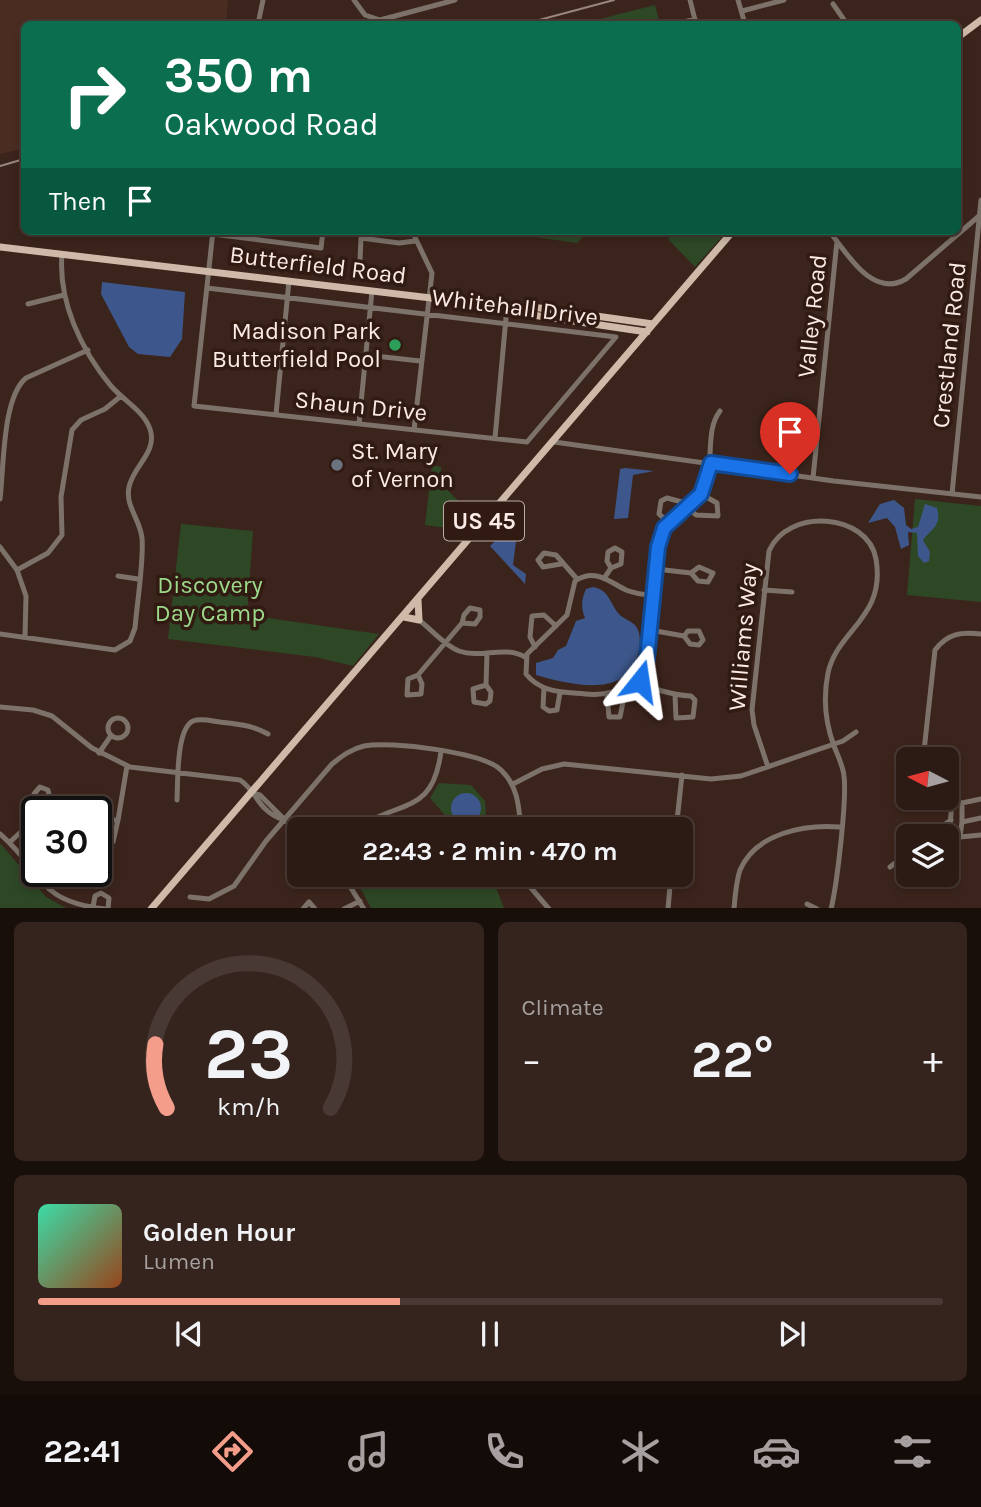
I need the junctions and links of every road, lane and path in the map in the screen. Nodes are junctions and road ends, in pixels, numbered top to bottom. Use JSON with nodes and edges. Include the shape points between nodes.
{"nodes":[{"id":1,"x":263,"y":0,"type":"edge"},
{"id":2,"x":354,"y":0,"type":"edge"},
{"id":3,"x":455,"y":0,"type":"edge"},
{"id":4,"x":690,"y":0,"type":"edge"},
{"id":5,"x":738,"y":0,"type":"edge"},
{"id":6,"x":784,"y":0,"type":"edge"},
{"id":7,"x":833,"y":4,"type":"dead end"},
{"id":8,"x":742,"y":11,"type":"junction"},
{"id":9,"x":368,"y":17,"type":"junction"},
{"id":10,"x":981,"y":20,"type":"edge"},
{"id":11,"x":259,"y":21,"type":"edge"},
{"id":12,"x":366,"y":21,"type":"edge"},
{"id":13,"x":696,"y":21,"type":"edge"},
{"id":14,"x":744,"y":21,"type":"edge"},
{"id":15,"x":845,"y":21,"type":"edge"},
{"id":16,"x":961,"y":35,"type":"edge"},
{"id":17,"x":981,"y":200,"type":"edge"},
{"id":18,"x":979,"y":216,"type":"edge"},
{"id":19,"x":961,"y":232,"type":"edge"},
{"id":20,"x":213,"y":235,"type":"edge"},
{"id":21,"x":244,"y":235,"type":"edge"},
{"id":22,"x":323,"y":235,"type":"edge"},
{"id":23,"x":413,"y":235,"type":"edge"},
{"id":24,"x":730,"y":235,"type":"edge"},
{"id":25,"x":832,"y":235,"type":"edge"},
{"id":26,"x":957,"y":235,"type":"edge"},
{"id":27,"x":415,"y":241,"type":"junction"},
{"id":28,"x":837,"y":241,"type":"junction"},
{"id":29,"x":0,"y":247,"type":"edge"},
{"id":30,"x":62,"y":254,"type":"junction"},
{"id":31,"x":360,"y":260,"type":"dead end"},
{"id":32,"x":209,"y":271,"type":"junction"},
{"id":33,"x":289,"y":281,"type":"junction"},
{"id":34,"x":207,"y":288,"type":"junction"},
{"id":35,"x":372,"y":291,"type":"junction"},
{"id":36,"x":64,"y":295,"type":"junction"},
{"id":37,"x":288,"y":297,"type":"junction"},
{"id":38,"x":429,"y":298,"type":"junction"},
{"id":39,"x":28,"y":304,"type":"dead end"},
{"id":40,"x":370,"y":307,"type":"junction"},
{"id":41,"x":507,"y":307,"type":"junction"},
{"id":42,"x":426,"y":313,"type":"junction"},
{"id":43,"x":506,"y":324,"type":"junction"},
{"id":44,"x":653,"y":324,"type":"junction"},
{"id":45,"x":647,"y":331,"type":"junction"},
{"id":46,"x":88,"y":350,"type":"junction"},
{"id":47,"x":366,"y":355,"type":"junction"},
{"id":48,"x":420,"y":361,"type":"junction"},
{"id":49,"x":121,"y":396,"type":"junction"},
{"id":50,"x":720,"y":411,"type":"dead end"},
{"id":51,"x":276,"y":414,"type":"junction"},
{"id":52,"x":359,"y":424,"type":"junction"},
{"id":53,"x":414,"y":430,"type":"junction"},
{"id":54,"x":531,"y":437,"type":"joint"},
{"id":55,"x":495,"y":438,"type":"junction"},
{"id":56,"x":554,"y":442,"type":"junction"},
{"id":57,"x":711,"y":463,"type":"junction"},
{"id":58,"x":813,"y":478,"type":"junction"},
{"id":59,"x":701,"y":494,"type":"junction"},
{"id":60,"x":952,"y":494,"type":"junction"},
{"id":61,"x":981,"y":497,"type":"edge"},
{"id":62,"x":0,"y":499,"type":"edge"},
{"id":63,"x":687,"y":508,"type":"junction"},
{"id":64,"x":669,"y":523,"type":"junction"},
{"id":65,"x":0,"y":547,"type":"edge"},
{"id":66,"x":2,"y":557,"type":"edge"},
{"id":67,"x":561,"y":564,"type":"dead end"},
{"id":68,"x":611,"y":568,"type":"dead end"},
{"id":69,"x":656,"y":569,"type":"junction"},
{"id":70,"x":18,"y":570,"type":"junction"},
{"id":71,"x":691,"y":573,"type":"dead end"},
{"id":72,"x":118,"y":576,"type":"dead end"},
{"id":73,"x":605,"y":578,"type":"junction"},
{"id":74,"x":138,"y":579,"type":"junction"},
{"id":75,"x":577,"y":579,"type":"junction"},
{"id":76,"x":764,"y":590,"type":"junction"},
{"id":77,"x":792,"y":592,"type":"dead end"},
{"id":78,"x":654,"y":596,"type":"junction"},
{"id":79,"x":418,"y":599,"type":"junction"},
{"id":80,"x":404,"y":617,"type":"junction"},
{"id":81,"x":419,"y":620,"type":"junction"},
{"id":82,"x":463,"y":623,"type":"dead end"},
{"id":83,"x":556,"y":626,"type":"junction"},
{"id":84,"x":650,"y":630,"type":"junction"},
{"id":85,"x":0,"y":634,"type":"edge"},
{"id":86,"x":981,"y":634,"type":"edge"},
{"id":87,"x":684,"y":636,"type":"dead end"},
{"id":88,"x":25,"y":637,"type":"junction"},
{"id":89,"x":446,"y":642,"type":"junction"},
{"id":90,"x":535,"y":647,"type":"junction"},
{"id":91,"x":487,"y":653,"type":"junction"},
{"id":92,"x":525,"y":657,"type":"junction"},
{"id":93,"x":418,"y":675,"type":"dead end"},
{"id":94,"x":637,"y":677,"type":"junction"},
{"id":95,"x":486,"y":685,"type":"dead end"},
{"id":96,"x":544,"y":688,"type":"junction"},
{"id":97,"x":618,"y":691,"type":"junction"},
{"id":98,"x":560,"y":692,"type":"junction"},
{"id":99,"x":607,"y":695,"type":"junction"},
{"id":100,"x":675,"y":695,"type":"junction"},
{"id":101,"x":0,"y":707,"type":"edge"},
{"id":102,"x":856,"y":732,"type":"dead end"},
{"id":103,"x":268,"y":734,"type":"dead end"},
{"id":104,"x":110,"y":737,"type":"junction"},
{"id":105,"x":833,"y":744,"type":"junction"},
{"id":106,"x":924,"y":747,"type":"edge"},
{"id":107,"x":441,"y":751,"type":"junction"},
{"id":108,"x":99,"y":753,"type":"junction"},
{"id":109,"x":127,"y":766,"type":"junction"},
{"id":110,"x":768,"y":767,"type":"junction"},
{"id":111,"x":178,"y":773,"type":"junction"},
{"id":112,"x":682,"y":775,"type":"junction"},
{"id":113,"x":513,"y":784,"type":"junction"},
{"id":114,"x":252,"y":793,"type":"junction"},
{"id":115,"x":981,"y":799,"type":"edge"},
{"id":116,"x":177,"y":800,"type":"dead end"},
{"id":117,"x":959,"y":803,"type":"edge"},
{"id":118,"x":962,"y":803,"type":"junction"},
{"id":119,"x":952,"y":810,"type":"edge"},
{"id":120,"x":38,"y":813,"type":"edge"},
{"id":121,"x":384,"y":817,"type":"edge"},
{"id":122,"x":519,"y":817,"type":"edge"},
{"id":123,"x":677,"y":817,"type":"edge"},
{"id":124,"x":981,"y":818,"type":"edge"},
{"id":125,"x":118,"y":820,"type":"junction"},
{"id":126,"x":284,"y":820,"type":"junction"},
{"id":127,"x":951,"y":820,"type":"junction"},
{"id":128,"x":962,"y":822,"type":"junction"},
{"id":129,"x":287,"y":823,"type":"edge"},
{"id":130,"x":945,"y":824,"type":"edge"},
{"id":131,"x":951,"y":824,"type":"edge"},
{"id":132,"x":841,"y":827,"type":"junction"},
{"id":133,"x":21,"y":831,"type":"edge"},
{"id":134,"x":0,"y":834,"type":"edge"},
{"id":135,"x":981,"y":835,"type":"edge"},
{"id":136,"x":10,"y":842,"type":"junction"},
{"id":137,"x":896,"y":862,"type":"edge"},
{"id":138,"x":890,"y":867,"type":"dead end"},
{"id":139,"x":351,"y":887,"type":"edge"},
{"id":140,"x":531,"y":887,"type":"edge"},
{"id":141,"x":670,"y":887,"type":"edge"},
{"id":142,"x":190,"y":897,"type":"dead end"},
{"id":143,"x":360,"y":901,"type":"junction"},
{"id":144,"x":807,"y":904,"type":"dead end"},
{"id":145,"x":93,"y":907,"type":"edge"},
{"id":146,"x":107,"y":908,"type":"edge"},
{"id":147,"x":151,"y":908,"type":"edge"},
{"id":148,"x":303,"y":908,"type":"edge"},
{"id":149,"x":315,"y":908,"type":"edge"},
{"id":150,"x":344,"y":908,"type":"edge"},
{"id":151,"x":363,"y":908,"type":"edge"},
{"id":152,"x":549,"y":908,"type":"edge"},
{"id":153,"x":668,"y":908,"type":"edge"},
{"id":154,"x":734,"y":908,"type":"edge"},
{"id":155,"x":817,"y":908,"type":"edge"},
{"id":156,"x":831,"y":908,"type":"edge"}],
"edges":[{"from":1,"to":11,"type":"street"},
{"from":2,"to":9,"type":"street"},
{"from":3,"to":9,"type":"street","via":[[388,20]]},
{"from":4,"to":13,"type":"street"},
{"from":5,"to":8,"type":"street"},
{"from":6,"to":8,"type":"street"},
{"from":7,"to":15,"type":"street"},
{"from":8,"to":14,"type":"street"},
{"from":9,"to":12,"type":"street"},
{"from":10,"to":16,"type":"main road"},
{"from":17,"to":18,"type":"street","name":"Crestland Road"},
{"from":18,"to":19,"type":"street"},
{"from":18,"to":60,"type":"street","name":"Crestland Road"},
{"from":20,"to":32,"type":"street"},
{"from":21,"to":22,"type":"street","via":[[321,248]]},
{"from":23,"to":27,"type":"street"},
{"from":24,"to":44,"type":"main road","number":"US 45"},
{"from":25,"to":28,"type":"street"},
{"from":26,"to":28,"type":"street","via":[[894,285],[871,279]]},
{"from":27,"to":31,"type":"street","via":[[361,239]]},
{"from":27,"to":38,"type":"street","via":[[431,269]]},
{"from":28,"to":58,"type":"street","name":"Valley Road"},
{"from":29,"to":30,"type":"main road","name":"Butterfield Road"},
{"from":30,"to":32,"type":"main road","name":"Butterfield Road"},
{"from":30,"to":36,"type":"street"},
{"from":32,"to":33,"type":"main road","name":"Butterfield Road"},
{"from":32,"to":34,"type":"street"},
{"from":33,"to":35,"type":"main road","name":"Butterfield Road"},
{"from":33,"to":37,"type":"street"},
{"from":34,"to":37,"type":"street","name":"Whitehall Drive"},
{"from":34,"to":51,"type":"street","name":"Shaun Drive","via":[[194,406]]},
{"from":35,"to":38,"type":"main road","name":"Butterfield Road"},
{"from":35,"to":40,"type":"street"},
{"from":36,"to":39,"type":"street"},
{"from":36,"to":46,"type":"street","via":[[70,318]]},
{"from":37,"to":40,"type":"street","name":"Whitehall Drive"},
{"from":37,"to":51,"type":"street"},
{"from":38,"to":41,"type":"main road","name":"Butterfield Road"},
{"from":38,"to":42,"type":"street"},
{"from":40,"to":42,"type":"street","name":"Whitehall Drive"},
{"from":40,"to":47,"type":"street"},
{"from":41,"to":43,"type":"street"},
{"from":41,"to":44,"type":"main road","name":"Butterfield Road"},
{"from":41,"to":45,"type":"main road","name":"Butterfield Road","via":[[519,313]]},
{"from":42,"to":43,"type":"street","name":"Whitehall Drive"},
{"from":42,"to":48,"type":"street"},
{"from":43,"to":54,"type":"street","name":"Whitehall Drive","via":[[616,337]]},
{"from":43,"to":55,"type":"street"},
{"from":44,"to":45,"type":"main road","number":"US 45"},
{"from":45,"to":56,"type":"main road","number":"US 45"},
{"from":46,"to":49,"type":"street"},
{"from":46,"to":62,"type":"street","via":[[20,379],[10,407]]},
{"from":47,"to":48,"type":"street"},
{"from":47,"to":52,"type":"street"},
{"from":48,"to":53,"type":"street"},
{"from":49,"to":70,"type":"street","via":[[72,430],[61,497],[62,535],[48,554]]},
{"from":49,"to":74,"type":"street","via":[[145,419],[152,435],[149,453],[128,488],[142,538]]},
{"from":50,"to":57,"type":"street","via":[[714,425]]},
{"from":51,"to":52,"type":"street","name":"Shaun Drive"},
{"from":52,"to":53,"type":"street","name":"Shaun Drive"},
{"from":53,"to":55,"type":"street","name":"Shaun Drive"},
{"from":54,"to":55,"type":"street","name":"Shaun Drive","via":[[527,442]]},
{"from":56,"to":57,"type":"street"},
{"from":56,"to":79,"type":"main road","number":"US 45"},
{"from":57,"to":58,"type":"street"},
{"from":57,"to":59,"type":"street"},
{"from":58,"to":60,"type":"street"},
{"from":59,"to":63,"type":"street"},
{"from":59,"to":63,"type":"street","via":[[717,503],[718,516],[696,515]]},
{"from":60,"to":61,"type":"street"},
{"from":63,"to":64,"type":"street"},
{"from":63,"to":64,"type":"street","via":[[682,502],[661,500],[659,514]]},
{"from":64,"to":69,"type":"street","via":[[658,547]]},
{"from":65,"to":66,"type":"street"},
{"from":66,"to":70,"type":"street"},
{"from":67,"to":75,"type":"street"},
{"from":68,"to":73,"type":"street"},
{"from":69,"to":71,"type":"street"},
{"from":69,"to":78,"type":"street"},
{"from":70,"to":88,"type":"street","via":[[27,603]]},
{"from":72,"to":74,"type":"street"},
{"from":73,"to":75,"type":"street","via":[[589,574]]},
{"from":73,"to":78,"type":"street","via":[[629,591]]},
{"from":74,"to":88,"type":"street","via":[[133,636],[121,648]]},
{"from":75,"to":83,"type":"street","via":[[568,615]]},
{"from":76,"to":77,"type":"street"},
{"from":76,"to":105,"type":"street","name":"Williams Way","via":[[772,543],[797,523],[844,525],[864,536],[873,550],[876,570],[869,609],[828,674],[825,713]]},
{"from":76,"to":110,"type":"street","name":"Williams Way","via":[[752,710]]},
{"from":78,"to":84,"type":"street"},
{"from":79,"to":80,"type":"main road","number":"US 45"},
{"from":79,"to":81,"type":"main road"},
{"from":80,"to":81,"type":"main road"},
{"from":80,"to":114,"type":"main road","number":"US 45"},
{"from":81,"to":89,"type":"street"},
{"from":82,"to":89,"type":"street"},
{"from":83,"to":90,"type":"street"},
{"from":83,"to":90,"type":"street","via":[[544,615],[533,616],[530,637]]},
{"from":84,"to":87,"type":"street"},
{"from":84,"to":94,"type":"street","via":[[647,659]]},
{"from":85,"to":88,"type":"street"},
{"from":86,"to":106,"type":"street","via":[[960,633],[944,640],[934,655]]},
{"from":89,"to":91,"type":"street","via":[[462,652]]},
{"from":89,"to":93,"type":"street"},
{"from":90,"to":92,"type":"street"},
{"from":91,"to":92,"type":"street","via":[[505,651]]},
{"from":91,"to":95,"type":"street"},
{"from":92,"to":96,"type":"street","via":[[526,674]]},
{"from":94,"to":97,"type":"street"},
{"from":94,"to":100,"type":"street"},
{"from":96,"to":98,"type":"street"},
{"from":96,"to":98,"type":"street","via":[[543,706],[549,711],[557,709]]},
{"from":97,"to":99,"type":"street"},
{"from":97,"to":99,"type":"street","via":[[623,702],[620,717],[609,716]]},
{"from":98,"to":99,"type":"street"},
{"from":100,"to":100,"type":"street","via":[[676,718],[693,717],[695,699]]},
{"from":101,"to":108,"type":"street","via":[[52,716]]},
{"from":102,"to":105,"type":"street"},
{"from":103,"to":111,"type":"street","via":[[249,725],[193,721],[183,731]]},
{"from":104,"to":104,"type":"street","via":[[110,726],[117,717],[125,717],[128,727],[121,738]]},
{"from":104,"to":108,"type":"street"},
{"from":105,"to":110,"type":"street"},
{"from":105,"to":132,"type":"street","via":[[844,775]]},
{"from":107,"to":113,"type":"street","via":[[488,760]]},
{"from":107,"to":121,"type":"street","via":[[434,780],[418,800]]},
{"from":107,"to":126,"type":"street","via":[[381,745],[355,749],[332,764]]},
{"from":108,"to":109,"type":"street"},
{"from":109,"to":111,"type":"street"},
{"from":109,"to":125,"type":"street"},
{"from":110,"to":112,"type":"street","via":[[734,778]]},
{"from":111,"to":114,"type":"street","via":[[235,778]]},
{"from":111,"to":116,"type":"street"},
{"from":112,"to":113,"type":"street","via":[[564,764]]},
{"from":112,"to":123,"type":"street"},
{"from":113,"to":122,"type":"street"},
{"from":114,"to":126,"type":"street","via":[[260,795]]},
{"from":114,"to":147,"type":"main road","number":"US 45"},
{"from":115,"to":118,"type":"street"},
{"from":117,"to":118,"type":"street"},
{"from":118,"to":128,"type":"street"},
{"from":119,"to":127,"type":"street"},
{"from":120,"to":120,"type":"street","via":[[34,794],[40,787],[48,790],[51,804]]},
{"from":124,"to":128,"type":"street"},
{"from":125,"to":125,"type":"street","via":[[113,842],[103,844],[98,837],[101,823]]},
{"from":126,"to":129,"type":"street"},
{"from":126,"to":142,"type":"street","via":[[234,886],[209,899]]},
{"from":127,"to":130,"type":"street"},
{"from":127,"to":131,"type":"street"},
{"from":128,"to":135,"type":"street","via":[[960,837]]},
{"from":132,"to":154,"type":"street","via":[[809,826],[763,843],[739,873]]},
{"from":132,"to":156,"type":"street"},
{"from":133,"to":136,"type":"street"},
{"from":134,"to":136,"type":"street"},
{"from":136,"to":145,"type":"street","via":[[54,894]]},
{"from":137,"to":138,"type":"street"},
{"from":139,"to":143,"type":"street"},
{"from":140,"to":152,"type":"street"},
{"from":141,"to":153,"type":"street"},
{"from":143,"to":150,"type":"street"},
{"from":143,"to":151,"type":"street"},
{"from":144,"to":155,"type":"street"},
{"from":145,"to":146,"type":"street"},
{"from":145,"to":146,"type":"street","via":[[95,896],[101,893],[109,898]]},
{"from":148,"to":149,"type":"street","via":[[309,902]]}]}
